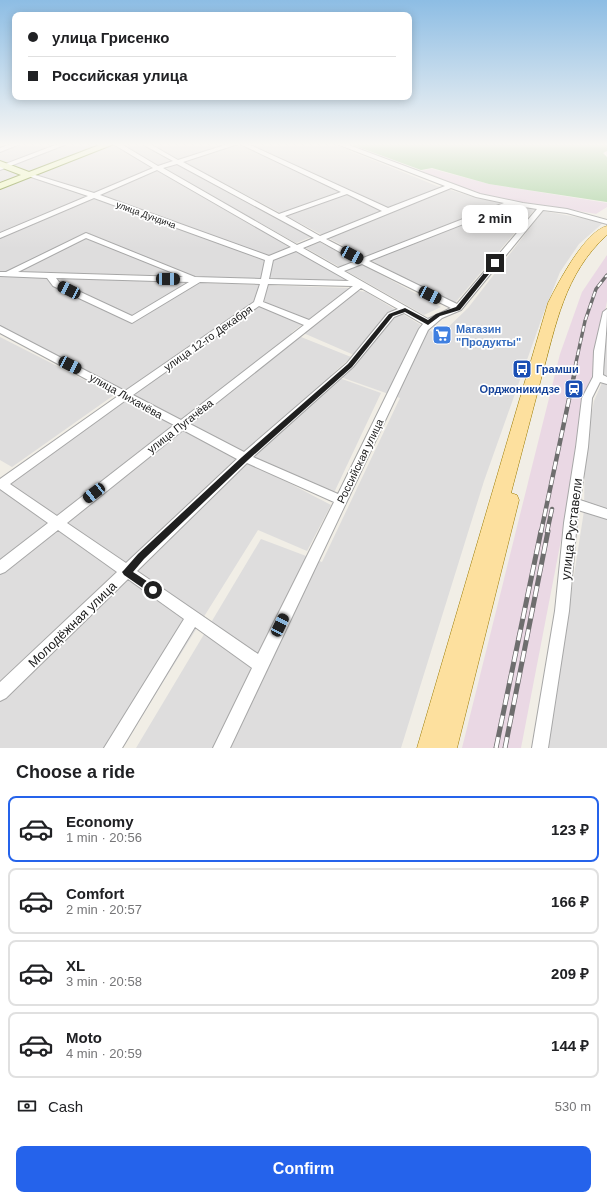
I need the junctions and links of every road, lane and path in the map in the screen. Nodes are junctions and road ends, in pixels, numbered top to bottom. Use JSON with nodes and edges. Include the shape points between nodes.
{"nodes":[{"id":1,"x":19,"y":179,"type":"edge"},
{"id":2,"x":42,"y":179,"type":"edge"},
{"id":3,"x":132,"y":179,"type":"edge"},
{"id":4,"x":177,"y":179,"type":"edge"},
{"id":5,"x":210,"y":179,"type":"edge"},
{"id":6,"x":319,"y":179,"type":"edge"},
{"id":7,"x":431,"y":179,"type":"edge"},
{"id":8,"x":0,"y":186,"type":"edge"},
{"id":9,"x":450,"y":186,"type":"junction"},
{"id":10,"x":347,"y":192,"type":"junction"},
{"id":11,"x":93,"y":195,"type":"junction"},
{"id":12,"x":510,"y":203,"type":"junction"},
{"id":13,"x":542,"y":207,"type":"junction"},
{"id":14,"x":388,"y":211,"type":"junction"},
{"id":15,"x":279,"y":216,"type":"junction"},
{"id":16,"x":607,"y":222,"type":"edge"},
{"id":17,"x":607,"y":228,"type":"edge"},
{"id":18,"x":607,"y":235,"type":"edge"},
{"id":19,"x":0,"y":236,"type":"edge"},
{"id":20,"x":320,"y":238,"type":"junction"},
{"id":21,"x":297,"y":247,"type":"junction"},
{"id":22,"x":269,"y":259,"type":"junction"},
{"id":23,"x":362,"y":260,"type":"junction"},
{"id":24,"x":338,"y":271,"type":"junction"},
{"id":25,"x":3,"y":274,"type":"edge"},
{"id":26,"x":50,"y":276,"type":"junction"},
{"id":27,"x":198,"y":280,"type":"junction"},
{"id":28,"x":265,"y":281,"type":"junction"},
{"id":29,"x":361,"y":284,"type":"junction"},
{"id":30,"x":258,"y":303,"type":"junction"},
{"id":31,"x":458,"y":308,"type":"junction"},
{"id":32,"x":405,"y":310,"type":"junction"},
{"id":33,"x":607,"y":312,"type":"edge"},
{"id":34,"x":428,"y":323,"type":"junction"},
{"id":35,"x":310,"y":324,"type":"junction"},
{"id":36,"x":0,"y":329,"type":"edge"},
{"id":37,"x":602,"y":379,"type":"edge"},
{"id":38,"x":126,"y":395,"type":"junction"},
{"id":39,"x":181,"y":426,"type":"junction"},
{"id":40,"x":245,"y":458,"type":"junction"},
{"id":41,"x":0,"y":484,"type":"edge"},
{"id":42,"x":341,"y":500,"type":"junction"},
{"id":43,"x":573,"y":503,"type":"junction"},
{"id":44,"x":607,"y":514,"type":"edge"},
{"id":45,"x":57,"y":522,"type":"junction"},
{"id":46,"x":0,"y":568,"type":"edge"},
{"id":47,"x":127,"y":572,"type":"junction"},
{"id":48,"x":192,"y":617,"type":"junction"},
{"id":49,"x":261,"y":665,"type":"junction"},
{"id":50,"x":0,"y":693,"type":"edge"},
{"id":51,"x":112,"y":748,"type":"edge"},
{"id":52,"x":220,"y":748,"type":"edge"},
{"id":53,"x":430,"y":748,"type":"edge"},
{"id":54,"x":444,"y":748,"type":"edge"},
{"id":55,"x":540,"y":748,"type":"edge"}],
"edges":[{"from":1,"to":8,"type":"street"},
{"from":2,"to":11,"type":"street","name":"улица Дундича"},
{"from":3,"to":11,"type":"street"},
{"from":4,"to":21,"type":"street"},
{"from":5,"to":15,"type":"street"},
{"from":6,"to":10,"type":"street"},
{"from":7,"to":9,"type":"street"},
{"from":9,"to":12,"type":"street"},
{"from":9,"to":14,"type":"street"},
{"from":10,"to":14,"type":"street"},
{"from":10,"to":15,"type":"street"},
{"from":11,"to":19,"type":"street"},
{"from":11,"to":22,"type":"street","name":"улица Дундича"},
{"from":12,"to":13,"type":"street"},
{"from":12,"to":23,"type":"street"},
{"from":13,"to":16,"type":"street"},
{"from":13,"to":31,"type":"street"},
{"from":14,"to":20,"type":"street"},
{"from":15,"to":20,"type":"street"},
{"from":17,"to":53,"type":"main road","via":[[583,252],[555,303]]},
{"from":18,"to":54,"type":"main road","via":[[589,253],[578,269],[562,304]]},
{"from":20,"to":21,"type":"street"},
{"from":20,"to":23,"type":"street"},
{"from":21,"to":22,"type":"street"},
{"from":21,"to":24,"type":"street"},
{"from":22,"to":28,"type":"street","name":"улица 12-го Декабря"},
{"from":23,"to":24,"type":"street"},
{"from":23,"to":31,"type":"street"},
{"from":24,"to":29,"type":"street"},
{"from":25,"to":26,"type":"street"},
{"from":25,"to":27,"type":"street","via":[[86,235]]},
{"from":26,"to":27,"type":"street"},
{"from":26,"to":27,"type":"street","via":[[56,284],[132,320]]},
{"from":27,"to":28,"type":"street"},
{"from":28,"to":29,"type":"street"},
{"from":28,"to":30,"type":"street","name":"улица 12-го Декабря"},
{"from":29,"to":32,"type":"street"},
{"from":29,"to":35,"type":"street","name":"улица Пугачёва"},
{"from":30,"to":35,"type":"street"},
{"from":30,"to":38,"type":"street","name":"улица 12-го Декабря"},
{"from":31,"to":34,"type":"street","via":[[438,315]]},
{"from":32,"to":34,"type":"street"},
{"from":32,"to":40,"type":"street","name":"Молодёжная улица","via":[[391,315],[350,365]]},
{"from":33,"to":37,"type":"street","name":"улица Руставели","via":[[599,351]]},
{"from":34,"to":42,"type":"street","name":"Российская улица"},
{"from":35,"to":39,"type":"street","name":"улица Пугачёва"},
{"from":36,"to":38,"type":"street","name":"улица Лихачёва"},
{"from":37,"to":43,"type":"street","name":"улица Руставели","via":[[587,398]]},
{"from":38,"to":39,"type":"street","name":"улица Лихачёва"},
{"from":38,"to":41,"type":"street","name":"улица 12-го Декабря"},
{"from":39,"to":40,"type":"street","name":"улица Лихачёва"},
{"from":39,"to":45,"type":"street","name":"улица Пугачёва"},
{"from":40,"to":42,"type":"street","name":"улица Лихачёва"},
{"from":40,"to":47,"type":"street","name":"Молодёжная улица"},
{"from":41,"to":45,"type":"street"},
{"from":42,"to":49,"type":"street","name":"Российская улица"},
{"from":43,"to":44,"type":"street"},
{"from":43,"to":55,"type":"street","name":"улица Руставели","via":[[562,611]]},
{"from":45,"to":46,"type":"street","name":"улица Пугачёва"},
{"from":45,"to":47,"type":"street"},
{"from":47,"to":48,"type":"street"},
{"from":47,"to":50,"type":"street","name":"Молодёжная улица"},
{"from":48,"to":49,"type":"street"},
{"from":48,"to":51,"type":"street"},
{"from":49,"to":52,"type":"street","name":"Российская улица"}]}
